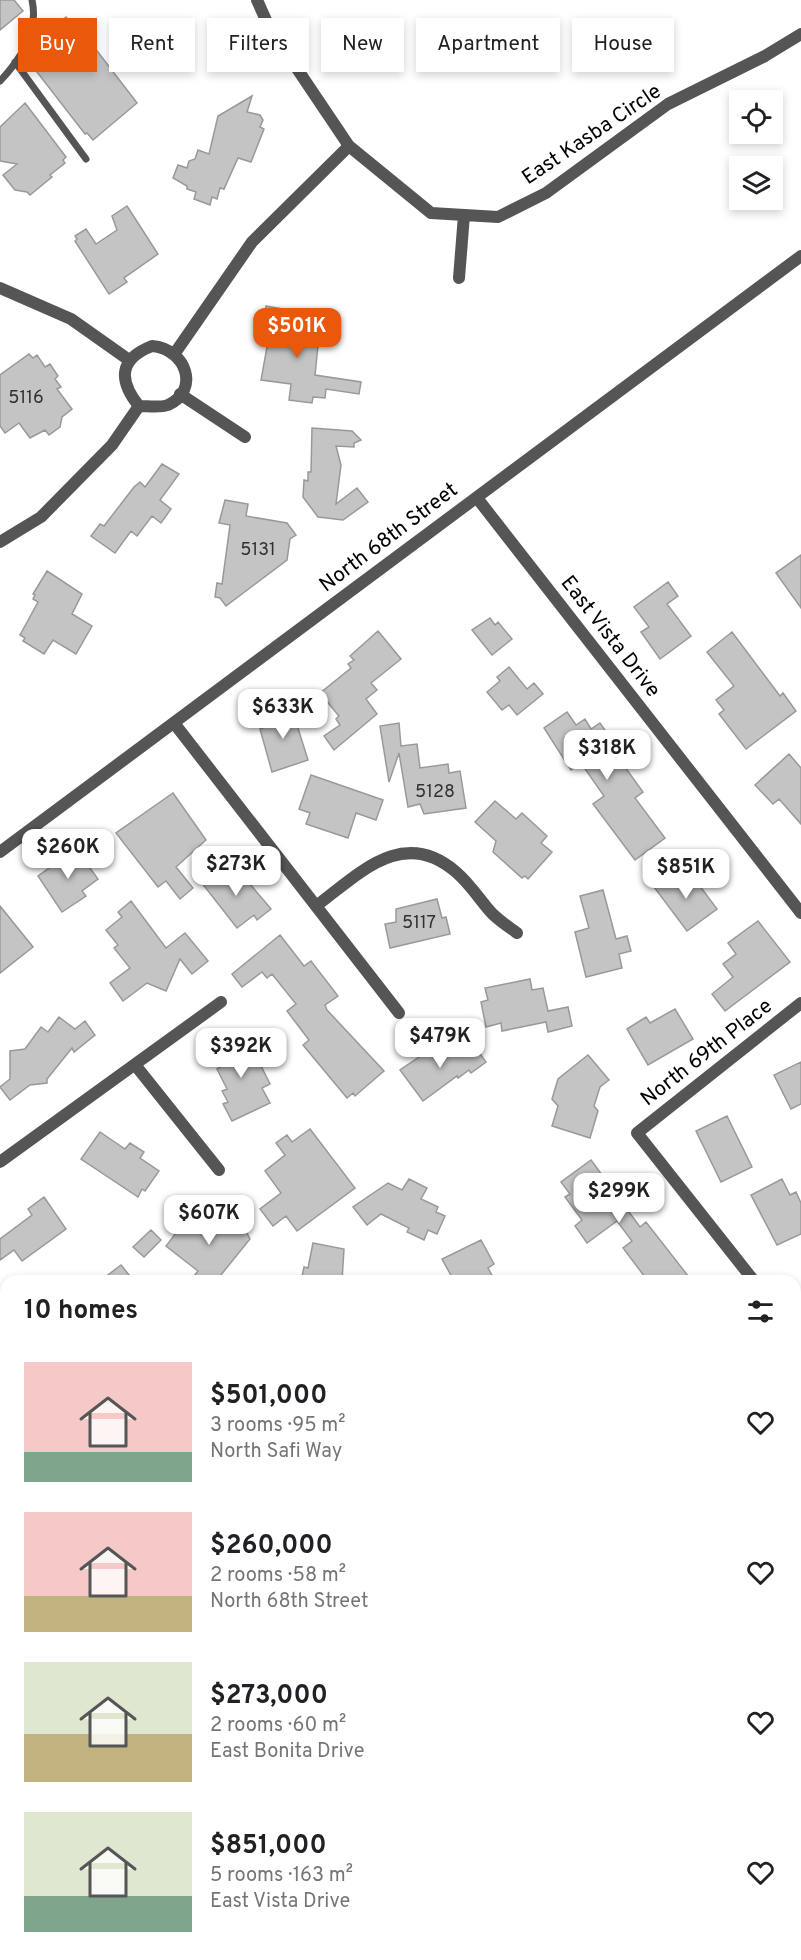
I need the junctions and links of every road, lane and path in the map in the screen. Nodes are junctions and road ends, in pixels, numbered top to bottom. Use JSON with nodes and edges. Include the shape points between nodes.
{"nodes":[{"id":1,"x":32,"y":0,"type":"edge"},
{"id":2,"x":257,"y":0,"type":"edge"},
{"id":3,"x":801,"y":34,"type":"edge"},
{"id":4,"x":15,"y":62,"type":"junction"},
{"id":5,"x":0,"y":81,"type":"edge"},
{"id":6,"x":349,"y":146,"type":"junction"},
{"id":7,"x":86,"y":159,"type":"dead end"},
{"id":8,"x":464,"y":215,"type":"junction"},
{"id":9,"x":801,"y":256,"type":"edge"},
{"id":10,"x":459,"y":278,"type":"dead end"},
{"id":11,"x":0,"y":288,"type":"edge"},
{"id":12,"x":175,"y":353,"type":"junction"},
{"id":13,"x":129,"y":360,"type":"junction"},
{"id":14,"x":180,"y":394,"type":"junction"},
{"id":15,"x":139,"y":406,"type":"junction"},
{"id":16,"x":245,"y":437,"type":"dead end"},
{"id":17,"x":477,"y":498,"type":"junction"},
{"id":18,"x":0,"y":542,"type":"edge"},
{"id":19,"x":174,"y":723,"type":"junction"},
{"id":20,"x":0,"y":852,"type":"edge"},
{"id":21,"x":316,"y":906,"type":"junction"},
{"id":22,"x":801,"y":913,"type":"edge"},
{"id":23,"x":517,"y":933,"type":"dead end"},
{"id":24,"x":221,"y":1002,"type":"dead end"},
{"id":25,"x":801,"y":1003,"type":"edge"},
{"id":26,"x":399,"y":1013,"type":"dead end"},
{"id":27,"x":136,"y":1066,"type":"junction"},
{"id":28,"x":0,"y":1162,"type":"edge"},
{"id":29,"x":219,"y":1170,"type":"dead end"},
{"id":30,"x":749,"y":1275,"type":"edge"}],
"edges":[{"from":1,"to":4,"type":"lane","via":[[36,14],[30,41]]},
{"from":2,"to":6,"type":"street","name":"East Kasba Circle","via":[[269,27]]},
{"from":3,"to":8,"type":"street","name":"East Kasba Circle","via":[[668,104],[546,193],[498,217]]},
{"from":4,"to":5,"type":"lane"},
{"from":4,"to":7,"type":"lane"},
{"from":6,"to":8,"type":"street","name":"East Kasba Circle","via":[[431,213]]},
{"from":6,"to":12,"type":"street","via":[[252,242]]},
{"from":8,"to":10,"type":"street"},
{"from":9,"to":17,"type":"street","name":"North 68th Street"},
{"from":11,"to":13,"type":"street","via":[[71,319]]},
{"from":12,"to":13,"type":"street","via":[[152,346],[136,352]]},
{"from":12,"to":14,"type":"street","via":[[185,370]]},
{"from":13,"to":15,"type":"street","via":[[126,387]]},
{"from":14,"to":15,"type":"street","via":[[165,406]]},
{"from":14,"to":16,"type":"street"},
{"from":15,"to":18,"type":"street","via":[[112,444],[41,517]]},
{"from":17,"to":19,"type":"street","name":"North 68th Street"},
{"from":17,"to":22,"type":"street","name":"East Vista Drive"},
{"from":19,"to":20,"type":"street","name":"North 68th Street"},
{"from":19,"to":21,"type":"street"},
{"from":21,"to":23,"type":"street","via":[[378,859],[403,852],[427,856],[448,866],[490,912]]},
{"from":21,"to":26,"type":"street"},
{"from":24,"to":27,"type":"street"},
{"from":25,"to":30,"type":"street","name":"North 69th Place","via":[[637,1133]]},
{"from":27,"to":28,"type":"street"},
{"from":27,"to":29,"type":"street"}]}
